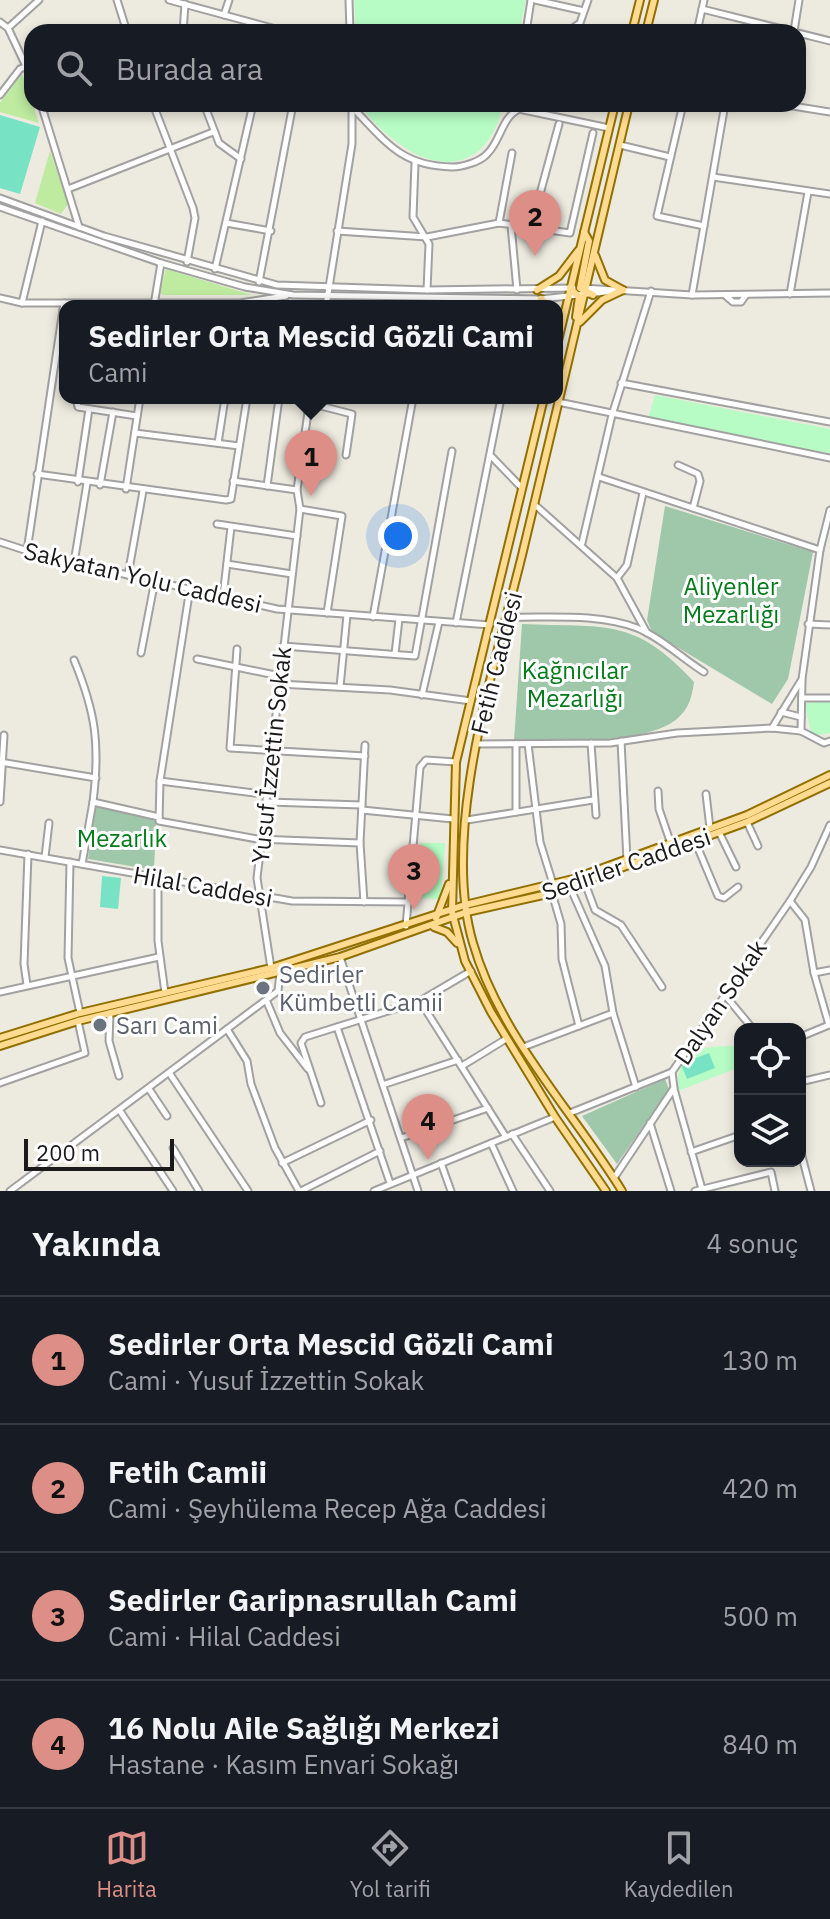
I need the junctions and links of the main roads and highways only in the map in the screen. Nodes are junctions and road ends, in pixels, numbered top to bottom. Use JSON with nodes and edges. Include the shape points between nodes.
{"nodes":[{"id":1,"x":640,"y":0,"type":"edge"},
{"id":2,"x":654,"y":0,"type":"edge"},
{"id":3,"x":634,"y":24,"type":"edge"},
{"id":4,"x":648,"y":24,"type":"edge"},
{"id":5,"x":613,"y":112,"type":"edge"},
{"id":6,"x":627,"y":112,"type":"edge"},
{"id":7,"x":584,"y":232,"type":"junction"},
{"id":8,"x":580,"y":248,"type":"junction"},
{"id":9,"x":594,"y":248,"type":"junction"},
{"id":10,"x":570,"y":288,"type":"junction"},
{"id":11,"x":537,"y":290,"type":"road end"},
{"id":12,"x":585,"y":293,"type":"junction"},
{"id":13,"x":563,"y":319,"type":"edge"},
{"id":14,"x":578,"y":325,"type":"junction"},
{"id":15,"x":570,"y":352,"type":"junction"},
{"id":16,"x":563,"y":381,"type":"edge"},
{"id":17,"x":543,"y":404,"type":"edge"},
{"id":18,"x":558,"y":404,"type":"edge"},
{"id":19,"x":830,"y":775,"type":"edge"},
{"id":20,"x":830,"y":783,"type":"edge"},
{"id":21,"x":628,"y":863,"type":"junction"},
{"id":22,"x":451,"y":877,"type":"junction"},
{"id":23,"x":466,"y":909,"type":"junction"},
{"id":24,"x":453,"y":916,"type":"junction"},
{"id":25,"x":436,"y":918,"type":"junction"},
{"id":26,"x":431,"y":927,"type":"junction"},
{"id":27,"x":462,"y":950,"type":"junction"},
{"id":28,"x":79,"y":1017,"type":"junction"},
{"id":29,"x":0,"y":1038,"type":"edge"},
{"id":30,"x":0,"y":1046,"type":"edge"},
{"id":31,"x":541,"y":1072,"type":"junction"},
{"id":32,"x":531,"y":1078,"type":"junction"},
{"id":33,"x":606,"y":1191,"type":"edge"},
{"id":34,"x":622,"y":1191,"type":"edge"}],
"edges":[{"from":1,"to":3,"type":"main road"},
{"from":2,"to":4,"type":"main road"},
{"from":5,"to":7,"type":"main road"},
{"from":6,"to":9,"type":"main road","name":"Fetih Caddesi"},
{"from":7,"to":8,"type":"main road"},
{"from":7,"to":12,"type":"main road","via":[[589,241]]},
{"from":8,"to":10,"type":"main road"},
{"from":8,"to":11,"type":"main road","via":[[559,276]]},
{"from":9,"to":12,"type":"main road","name":"Fetih Caddesi"},
{"from":9,"to":14,"type":"main road","via":[[605,280],[623,290],[602,300]]},
{"from":10,"to":12,"type":"main road"},
{"from":10,"to":13,"type":"main road"},
{"from":12,"to":14,"type":"main road","name":"Fetih Caddesi"},
{"from":12,"to":15,"type":"main road"},
{"from":14,"to":15,"type":"main road","name":"Fetih Caddesi"},
{"from":15,"to":16,"type":"main road","name":"Fetih Caddesi"},
{"from":17,"to":22,"type":"main road","name":"Fetih Caddesi","via":[[456,762]]},
{"from":18,"to":23,"type":"main road","name":"Fetih Caddesi","via":[[476,744],[467,820]]},
{"from":19,"to":21,"type":"main road","name":"Sedirler Caddesi"},
{"from":20,"to":21,"type":"main road","name":"Sedirler Caddesi","via":[[747,822]]},
{"from":21,"to":23,"type":"main road","name":"Sedirler Caddesi"},
{"from":21,"to":23,"type":"main road","name":"Sedirler Caddesi","via":[[552,893]]},
{"from":22,"to":24,"type":"main road","name":"Fetih Caddesi"},
{"from":22,"to":25,"type":"main road"},
{"from":23,"to":24,"type":"main road","name":"Sedirler Caddesi"},
{"from":23,"to":31,"type":"main road","name":"Fetih Caddesi","via":[[488,982]]},
{"from":24,"to":25,"type":"main road","name":"Sedirler Caddesi"},
{"from":24,"to":26,"type":"main road","name":"Sedirler Caddesi"},
{"from":24,"to":27,"type":"main road","name":"Fetih Caddesi"},
{"from":25,"to":28,"type":"main road","name":"Sedirler Caddesi","via":[[271,968]]},
{"from":26,"to":27,"type":"main road","via":[[447,932]]},
{"from":26,"to":28,"type":"main road","name":"Sedirler Caddesi","via":[[280,973]]},
{"from":27,"to":32,"type":"main road","name":"Fetih Caddesi"},
{"from":28,"to":29,"type":"main road","name":"Sedirler Caddesi"},
{"from":28,"to":30,"type":"main road","name":"Sedirler Caddesi"},
{"from":31,"to":32,"type":"main road"},
{"from":31,"to":34,"type":"main road","name":"Fetih Caddesi"},
{"from":32,"to":33,"type":"main road","name":"Fetih Caddesi"}]}
